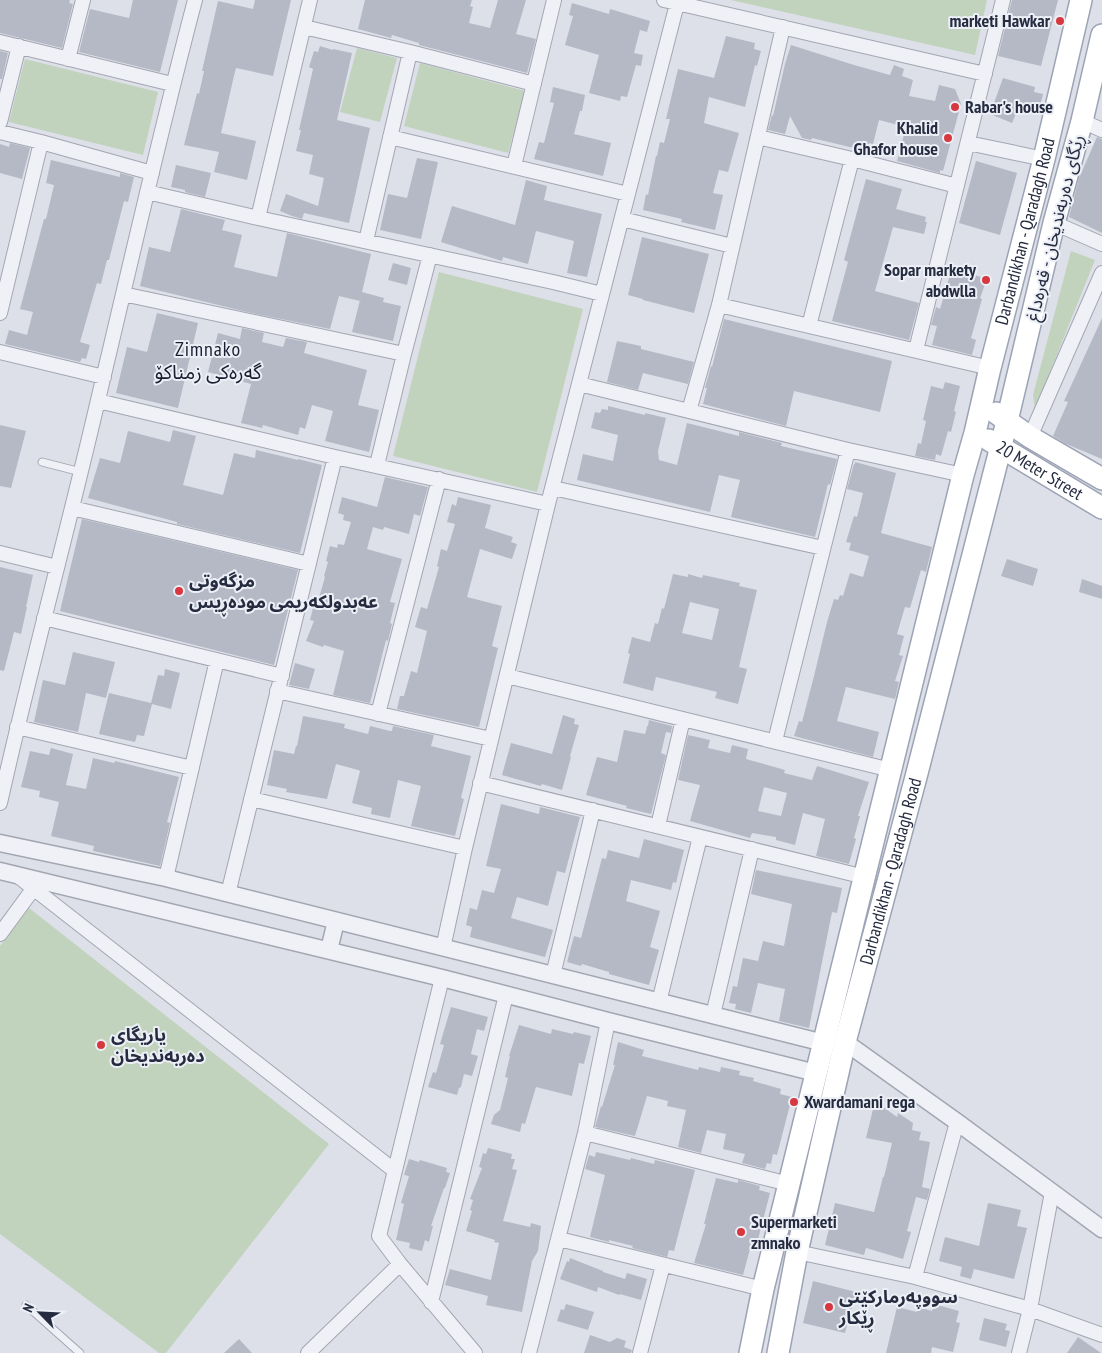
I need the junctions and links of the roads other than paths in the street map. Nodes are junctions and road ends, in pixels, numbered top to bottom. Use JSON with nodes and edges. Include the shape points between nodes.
{"nodes":[{"id":1,"x":83,"y":0,"type":"edge"},
{"id":2,"x":195,"y":0,"type":"edge"},
{"id":3,"x":310,"y":0,"type":"edge"},
{"id":4,"x":554,"y":0,"type":"edge"},
{"id":5,"x":1003,"y":0,"type":"edge"},
{"id":6,"x":1081,"y":0,"type":"edge"},
{"id":7,"x":673,"y":1,"type":"edge"},
{"id":8,"x":304,"y":27,"type":"junction"},
{"id":9,"x":783,"y":27,"type":"junction"},
{"id":10,"x":1102,"y":35,"type":"edge"},
{"id":11,"x":0,"y":42,"type":"edge"},
{"id":12,"x":19,"y":46,"type":"junction"},
{"id":13,"x":410,"y":52,"type":"junction"},
{"id":14,"x":68,"y":59,"type":"junction"},
{"id":15,"x":985,"y":74,"type":"junction"},
{"id":16,"x":172,"y":84,"type":"junction"},
{"id":17,"x":534,"y":84,"type":"junction"},
{"id":18,"x":1082,"y":121,"type":"junction"},
{"id":19,"x":0,"y":122,"type":"edge"},
{"id":20,"x":1102,"y":130,"type":"edge"},
{"id":21,"x":0,"y":132,"type":"edge"},
{"id":22,"x":390,"y":137,"type":"junction"},
{"id":23,"x":758,"y":137,"type":"junction"},
{"id":24,"x":41,"y":142,"type":"junction"},
{"id":25,"x":968,"y":142,"type":"junction"},
{"id":26,"x":852,"y":159,"type":"junction"},
{"id":27,"x":1044,"y":159,"type":"junction"},
{"id":28,"x":514,"y":166,"type":"junction"},
{"id":29,"x":152,"y":173,"type":"junction"},
{"id":30,"x":957,"y":186,"type":"junction"},
{"id":31,"x":147,"y":192,"type":"junction"},
{"id":32,"x":628,"y":194,"type":"junction"},
{"id":33,"x":258,"y":218,"type":"junction"},
{"id":34,"x":622,"y":219,"type":"junction"},
{"id":35,"x":1054,"y":223,"type":"junction"},
{"id":36,"x":366,"y":241,"type":"junction"},
{"id":37,"x":1102,"y":244,"type":"edge"},
{"id":38,"x":732,"y":246,"type":"junction"},
{"id":39,"x":430,"y":255,"type":"junction"},
{"id":40,"x":1102,"y":273,"type":"edge"},
{"id":41,"x":123,"y":294,"type":"junction"},
{"id":42,"x":602,"y":294,"type":"junction"},
{"id":43,"x":718,"y":305,"type":"junction"},
{"id":44,"x":0,"y":314,"type":"edge"},
{"id":45,"x":809,"y":326,"type":"junction"},
{"id":46,"x":916,"y":350,"type":"junction"},
{"id":47,"x":0,"y":352,"type":"edge"},
{"id":48,"x":404,"y":354,"type":"junction"},
{"id":49,"x":990,"y":368,"type":"junction"},
{"id":50,"x":104,"y":377,"type":"junction"},
{"id":51,"x":579,"y":384,"type":"junction"},
{"id":52,"x":98,"y":401,"type":"junction"},
{"id":53,"x":982,"y":404,"type":"junction"},
{"id":54,"x":690,"y":411,"type":"junction"},
{"id":55,"x":1007,"y":420,"type":"junction"},
{"id":56,"x":975,"y":433,"type":"junction"},
{"id":57,"x":1030,"y":437,"type":"junction"},
{"id":58,"x":1001,"y":446,"type":"junction"},
{"id":59,"x":848,"y":450,"type":"junction"},
{"id":60,"x":1059,"y":454,"type":"junction"},
{"id":61,"x":335,"y":457,"type":"junction"},
{"id":62,"x":42,"y":462,"type":"dead end"},
{"id":63,"x":377,"y":465,"type":"junction"},
{"id":64,"x":80,"y":472,"type":"junction"},
{"id":65,"x":963,"y":475,"type":"junction"},
{"id":66,"x":1049,"y":476,"type":"junction"},
{"id":67,"x":439,"y":479,"type":"junction"},
{"id":68,"x":1102,"y":479,"type":"edge"},
{"id":69,"x":552,"y":488,"type":"junction"},
{"id":70,"x":548,"y":504,"type":"junction"},
{"id":71,"x":72,"y":508,"type":"junction"},
{"id":72,"x":1102,"y":508,"type":"edge"},
{"id":73,"x":823,"y":548,"type":"junction"},
{"id":74,"x":0,"y":553,"type":"edge"},
{"id":75,"x":309,"y":564,"type":"junction"},
{"id":76,"x":57,"y":567,"type":"junction"},
{"id":77,"x":44,"y":618,"type":"junction"},
{"id":78,"x":217,"y":660,"type":"junction"},
{"id":79,"x":282,"y":676,"type":"junction"},
{"id":80,"x":507,"y":676,"type":"junction"},
{"id":81,"x":277,"y":691,"type":"junction"},
{"id":82,"x":378,"y":714,"type":"junction"},
{"id":83,"x":683,"y":720,"type":"junction"},
{"id":84,"x":17,"y":727,"type":"junction"},
{"id":85,"x":491,"y":739,"type":"junction"},
{"id":86,"x":775,"y":741,"type":"junction"},
{"id":87,"x":192,"y":768,"type":"junction"},
{"id":88,"x":891,"y":770,"type":"junction"},
{"id":89,"x":480,"y":783,"type":"junction"},
{"id":90,"x":251,"y":799,"type":"junction"},
{"id":91,"x":0,"y":803,"type":"edge"},
{"id":92,"x":592,"y":810,"type":"junction"},
{"id":93,"x":658,"y":826,"type":"junction"},
{"id":94,"x":700,"y":837,"type":"junction"},
{"id":95,"x":0,"y":843,"type":"edge"},
{"id":96,"x":465,"y":848,"type":"junction"},
{"id":97,"x":752,"y":849,"type":"junction"},
{"id":98,"x":0,"y":871,"type":"edge"},
{"id":99,"x":864,"y":877,"type":"junction"},
{"id":100,"x":166,"y":878,"type":"junction"},
{"id":101,"x":37,"y":885,"type":"junction"},
{"id":102,"x":228,"y":894,"type":"junction"},
{"id":103,"x":336,"y":921,"type":"junction"},
{"id":104,"x":0,"y":934,"type":"edge"},
{"id":105,"x":443,"y":948,"type":"junction"},
{"id":106,"x":329,"y":950,"type":"junction"},
{"id":107,"x":553,"y":975,"type":"junction"},
{"id":108,"x":442,"y":978,"type":"junction"},
{"id":109,"x":506,"y":995,"type":"junction"},
{"id":110,"x":659,"y":1002,"type":"junction"},
{"id":111,"x":713,"y":1015,"type":"junction"},
{"id":112,"x":608,"y":1021,"type":"junction"},
{"id":113,"x":845,"y":1042,"type":"junction"},
{"id":114,"x":824,"y":1043,"type":"junction"},
{"id":115,"x":816,"y":1073,"type":"junction"},
{"id":116,"x":957,"y":1122,"type":"junction"},
{"id":117,"x":584,"y":1133,"type":"junction"},
{"id":118,"x":395,"y":1171,"type":"junction"},
{"id":119,"x":789,"y":1184,"type":"junction"},
{"id":120,"x":1052,"y":1192,"type":"junction"},
{"id":121,"x":1102,"y":1228,"type":"edge"},
{"id":122,"x":559,"y":1240,"type":"junction"},
{"id":123,"x":797,"y":1252,"type":"junction"},
{"id":124,"x":400,"y":1264,"type":"junction"},
{"id":125,"x":662,"y":1265,"type":"junction"},
{"id":126,"x":916,"y":1277,"type":"junction"},
{"id":127,"x":763,"y":1289,"type":"junction"},
{"id":128,"x":431,"y":1302,"type":"junction"},
{"id":129,"x":26,"y":1305,"type":"dead end"},
{"id":130,"x":1030,"y":1309,"type":"junction"},
{"id":131,"x":1102,"y":1335,"type":"edge"},
{"id":132,"x":80,"y":1353,"type":"edge"},
{"id":133,"x":308,"y":1353,"type":"edge"},
{"id":134,"x":475,"y":1353,"type":"edge"},
{"id":135,"x":529,"y":1353,"type":"edge"},
{"id":136,"x":640,"y":1353,"type":"edge"},
{"id":137,"x":750,"y":1353,"type":"edge"},
{"id":138,"x":778,"y":1353,"type":"edge"},
{"id":139,"x":1019,"y":1353,"type":"edge"}],
"edges":[{"from":1,"to":14,"type":"street"},
{"from":2,"to":16,"type":"street"},
{"from":3,"to":8,"type":"street"},
{"from":4,"to":17,"type":"street"},
{"from":5,"to":15,"type":"street"},
{"from":6,"to":27,"type":"main road","name":"Darbandikhan - Qaradagh Road"},
{"from":7,"to":9,"type":"street"},
{"from":7,"to":32,"type":"street"},
{"from":8,"to":13,"type":"street"},
{"from":8,"to":33,"type":"street"},
{"from":9,"to":15,"type":"street"},
{"from":9,"to":23,"type":"street"},
{"from":10,"to":18,"type":"main road","name":"ڕێگای دەربەندیخان - قەرەداغ"},
{"from":11,"to":12,"type":"street"},
{"from":12,"to":14,"type":"street"},
{"from":12,"to":19,"type":"street"},
{"from":13,"to":17,"type":"street"},
{"from":13,"to":22,"type":"street"},
{"from":14,"to":16,"type":"street"},
{"from":15,"to":25,"type":"street"},
{"from":16,"to":29,"type":"street"},
{"from":17,"to":28,"type":"street"},
{"from":18,"to":20,"type":"street"},
{"from":18,"to":35,"type":"main road","name":"ڕێگای دەربەندیخان - قەرەداغ"},
{"from":21,"to":24,"type":"street"},
{"from":22,"to":28,"type":"street"},
{"from":22,"to":36,"type":"street"},
{"from":23,"to":26,"type":"street"},
{"from":23,"to":38,"type":"street"},
{"from":24,"to":29,"type":"street"},
{"from":24,"to":44,"type":"street"},
{"from":25,"to":27,"type":"street"},
{"from":25,"to":30,"type":"street"},
{"from":26,"to":30,"type":"street"},
{"from":26,"to":45,"type":"street"},
{"from":27,"to":49,"type":"main road","name":"Darbandikhan - Qaradagh Road"},
{"from":28,"to":32,"type":"street"},
{"from":29,"to":31,"type":"street"},
{"from":30,"to":46,"type":"street"},
{"from":31,"to":33,"type":"street"},
{"from":31,"to":41,"type":"street"},
{"from":32,"to":34,"type":"street"},
{"from":33,"to":36,"type":"street"},
{"from":34,"to":38,"type":"street"},
{"from":34,"to":42,"type":"street"},
{"from":35,"to":37,"type":"street"},
{"from":35,"to":55,"type":"main road","name":"ڕێگای دەربەندیخان - قەرەداغ"},
{"from":36,"to":39,"type":"street"},
{"from":38,"to":43,"type":"street"},
{"from":39,"to":42,"type":"street"},
{"from":39,"to":48,"type":"street"},
{"from":40,"to":57,"type":"street"},
{"from":41,"to":48,"type":"street"},
{"from":41,"to":50,"type":"street"},
{"from":42,"to":51,"type":"street"},
{"from":43,"to":45,"type":"street"},
{"from":43,"to":54,"type":"street"},
{"from":45,"to":46,"type":"street"},
{"from":46,"to":49,"type":"street"},
{"from":47,"to":50,"type":"street"},
{"from":48,"to":63,"type":"street"},
{"from":49,"to":53,"type":"main road","name":"Darbandikhan - Qaradagh Road"},
{"from":50,"to":52,"type":"street"},
{"from":51,"to":54,"type":"street"},
{"from":51,"to":69,"type":"street"},
{"from":52,"to":61,"type":"street"},
{"from":52,"to":64,"type":"street"},
{"from":53,"to":55,"type":"main road"},
{"from":53,"to":56,"type":"main road","name":"Darbandikhan - Qaradagh Road"},
{"from":54,"to":59,"type":"street"},
{"from":55,"to":57,"type":"main road","name":"20 Meter Street"},
{"from":55,"to":58,"type":"main road","name":"Darbandikhan - Qaradagh Road"},
{"from":56,"to":58,"type":"main road","name":"20 Meter Street"},
{"from":56,"to":65,"type":"main road","name":"Darbandikhan - Qaradagh Road"},
{"from":57,"to":60,"type":"main road","name":"20 Meter Street"},
{"from":58,"to":66,"type":"main road","name":"20 Meter Street"},
{"from":58,"to":113,"type":"main road","name":"Darbandikhan - Qaradagh Road"},
{"from":59,"to":65,"type":"street"},
{"from":59,"to":73,"type":"street"},
{"from":60,"to":66,"type":"main road"},
{"from":60,"to":68,"type":"main road","name":"20 Meter Street"},
{"from":61,"to":63,"type":"street"},
{"from":61,"to":75,"type":"street"},
{"from":62,"to":64,"type":"lane"},
{"from":63,"to":67,"type":"street"},
{"from":64,"to":71,"type":"street"},
{"from":65,"to":88,"type":"main road","name":"Darbandikhan - Qaradagh Road"},
{"from":66,"to":72,"type":"main road","name":"20 Meter Street"},
{"from":67,"to":70,"type":"street"},
{"from":67,"to":82,"type":"street"},
{"from":69,"to":70,"type":"street"},
{"from":69,"to":73,"type":"street"},
{"from":70,"to":80,"type":"street"},
{"from":71,"to":75,"type":"street"},
{"from":71,"to":76,"type":"street"},
{"from":73,"to":86,"type":"street"},
{"from":74,"to":76,"type":"street"},
{"from":75,"to":79,"type":"street"},
{"from":76,"to":77,"type":"street"},
{"from":77,"to":78,"type":"street"},
{"from":77,"to":84,"type":"street"},
{"from":78,"to":79,"type":"street"},
{"from":78,"to":87,"type":"street"},
{"from":79,"to":81,"type":"street"},
{"from":80,"to":83,"type":"street"},
{"from":80,"to":85,"type":"street"},
{"from":81,"to":82,"type":"street"},
{"from":81,"to":90,"type":"street"},
{"from":82,"to":85,"type":"street"},
{"from":83,"to":86,"type":"street"},
{"from":83,"to":93,"type":"street"},
{"from":84,"to":87,"type":"street"},
{"from":84,"to":91,"type":"street"},
{"from":85,"to":89,"type":"street"},
{"from":86,"to":88,"type":"street"},
{"from":87,"to":100,"type":"street"},
{"from":88,"to":99,"type":"main road","name":"Darbandikhan - Qaradagh Road"},
{"from":89,"to":92,"type":"street"},
{"from":89,"to":96,"type":"street"},
{"from":90,"to":96,"type":"street"},
{"from":90,"to":102,"type":"street"},
{"from":92,"to":93,"type":"street"},
{"from":92,"to":107,"type":"street"},
{"from":93,"to":94,"type":"street"},
{"from":94,"to":97,"type":"street"},
{"from":94,"to":110,"type":"street"},
{"from":95,"to":100,"type":"street"},
{"from":96,"to":105,"type":"street"},
{"from":97,"to":99,"type":"street"},
{"from":97,"to":111,"type":"street"},
{"from":98,"to":101,"type":"street"},
{"from":99,"to":114,"type":"main road","name":"Darbandikhan - Qaradagh Road"},
{"from":100,"to":102,"type":"street"},
{"from":101,"to":104,"type":"street"},
{"from":101,"to":106,"type":"street"},
{"from":101,"to":118,"type":"street"},
{"from":102,"to":103,"type":"street"},
{"from":103,"to":105,"type":"street"},
{"from":103,"to":106,"type":"street"},
{"from":105,"to":107,"type":"street"},
{"from":106,"to":108,"type":"street"},
{"from":107,"to":110,"type":"street"},
{"from":108,"to":109,"type":"street"},
{"from":108,"to":118,"type":"street"},
{"from":109,"to":112,"type":"street"},
{"from":109,"to":128,"type":"street"},
{"from":110,"to":111,"type":"street"},
{"from":111,"to":114,"type":"street"},
{"from":112,"to":115,"type":"street"},
{"from":112,"to":117,"type":"street"},
{"from":113,"to":116,"type":"street"},
{"from":113,"to":123,"type":"main road","name":"Darbandikhan - Qaradagh Road"},
{"from":114,"to":115,"type":"main road","name":"Darbandikhan - Qaradagh Road"},
{"from":115,"to":119,"type":"main road","name":"Darbandikhan - Qaradagh Road"},
{"from":116,"to":120,"type":"street"},
{"from":116,"to":126,"type":"street"},
{"from":117,"to":119,"type":"street"},
{"from":117,"to":122,"type":"street"},
{"from":118,"to":124,"type":"street","via":[[379,1236]]},
{"from":119,"to":127,"type":"main road","name":"Darbandikhan - Qaradagh Road"},
{"from":120,"to":121,"type":"street"},
{"from":120,"to":130,"type":"street"},
{"from":122,"to":125,"type":"street"},
{"from":122,"to":135,"type":"street"},
{"from":123,"to":126,"type":"street"},
{"from":123,"to":138,"type":"main road","name":"Darbandikhan - Qaradagh Road"},
{"from":124,"to":128,"type":"street"},
{"from":124,"to":133,"type":"street"},
{"from":125,"to":127,"type":"street"},
{"from":125,"to":136,"type":"street"},
{"from":126,"to":130,"type":"street"},
{"from":127,"to":137,"type":"main road","name":"Darbandikhan - Qaradagh Road"},
{"from":128,"to":134,"type":"street"},
{"from":129,"to":132,"type":"lane"},
{"from":130,"to":131,"type":"street"},
{"from":130,"to":139,"type":"street"}]}
